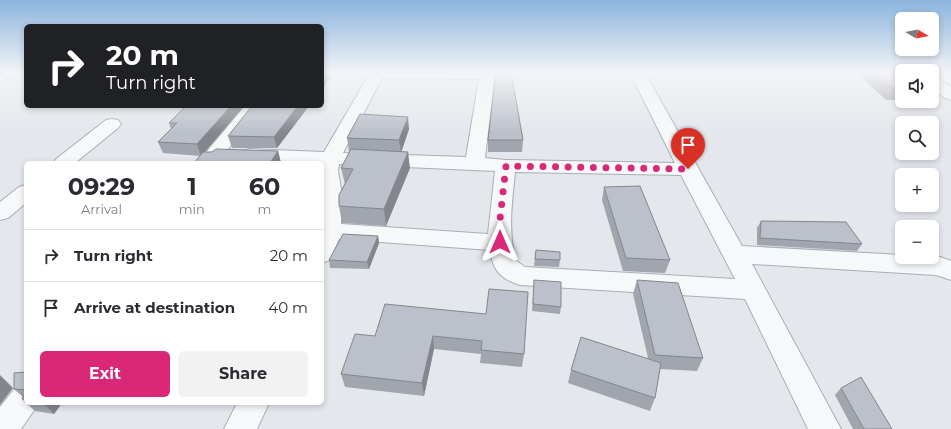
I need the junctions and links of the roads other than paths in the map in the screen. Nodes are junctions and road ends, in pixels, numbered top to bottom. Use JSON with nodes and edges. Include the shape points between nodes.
{"nodes":[{"id":1,"x":366,"y":93,"type":"edge"},
{"id":2,"x":485,"y":93,"type":"edge"},
{"id":3,"x":649,"y":93,"type":"edge"},
{"id":4,"x":252,"y":108,"type":"edge"},
{"id":5,"x":112,"y":124,"type":"dead end"},
{"id":6,"x":331,"y":157,"type":"junction"},
{"id":7,"x":211,"y":158,"type":"edge"},
{"id":8,"x":66,"y":161,"type":"edge"},
{"id":9,"x":475,"y":164,"type":"junction"},
{"id":10,"x":506,"y":166,"type":"junction"},
{"id":11,"x":688,"y":169,"type":"junction"},
{"id":12,"x":24,"y":194,"type":"edge"},
{"id":13,"x":0,"y":213,"type":"edge"},
{"id":14,"x":330,"y":231,"type":"junction"},
{"id":15,"x":500,"y":242,"type":"junction"},
{"id":16,"x":324,"y":248,"type":"edge"},
{"id":17,"x":736,"y":254,"type":"junction"},
{"id":18,"x":951,"y":271,"type":"edge"},
{"id":19,"x":753,"y":290,"type":"junction"},
{"id":20,"x":24,"y":401,"type":"edge"},
{"id":21,"x":252,"y":405,"type":"edge"},
{"id":22,"x":2,"y":429,"type":"edge"},
{"id":23,"x":240,"y":429,"type":"edge"},
{"id":24,"x":825,"y":429,"type":"edge"}],
"edges":[{"from":1,"to":6,"type":"street"},
{"from":2,"to":9,"type":"street"},
{"from":3,"to":11,"type":"street"},
{"from":4,"to":7,"type":"street"},
{"from":5,"to":8,"type":"street"},
{"from":6,"to":7,"type":"street"},
{"from":6,"to":9,"type":"street"},
{"from":6,"to":14,"type":"street","via":[[328,171],[331,189]]},
{"from":9,"to":10,"type":"street"},
{"from":10,"to":11,"type":"street"},
{"from":10,"to":15,"type":"street","via":[[499,228]]},
{"from":11,"to":17,"type":"street"},
{"from":12,"to":13,"type":"street"},
{"from":14,"to":15,"type":"street"},
{"from":14,"to":16,"type":"street"},
{"from":15,"to":19,"type":"street","via":[[504,264],[520,276]]},
{"from":17,"to":18,"type":"street","via":[[940,266]]},
{"from":17,"to":19,"type":"street"},
{"from":19,"to":24,"type":"street"},
{"from":20,"to":22,"type":"street"},
{"from":21,"to":23,"type":"street"}]}
